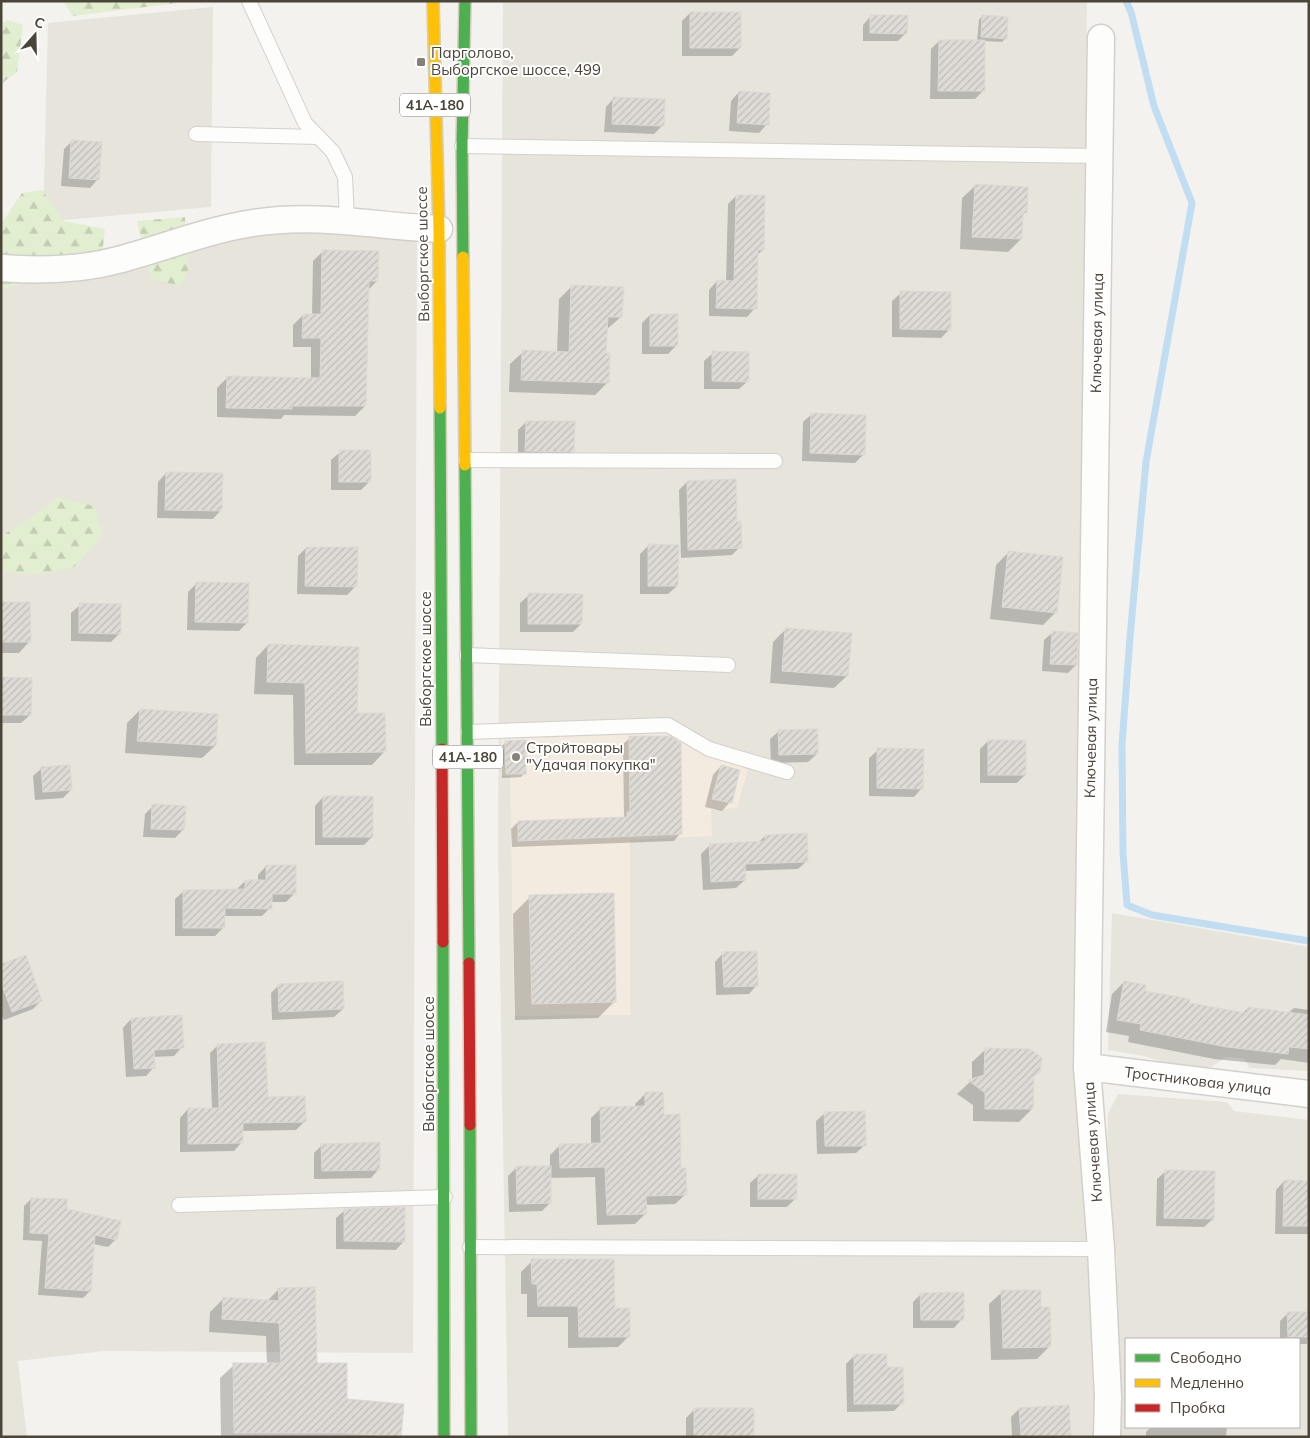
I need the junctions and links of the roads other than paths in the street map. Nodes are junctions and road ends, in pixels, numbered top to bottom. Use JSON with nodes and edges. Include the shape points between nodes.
{"nodes":[{"id":1,"x":249,"y":1,"type":"edge"},
{"id":2,"x":433,"y":1,"type":"edge"},
{"id":3,"x":465,"y":1,"type":"edge"},
{"id":4,"x":1100,"y":38,"type":"dead end"},
{"id":5,"x":196,"y":134,"type":"dead end"},
{"id":6,"x":319,"y":138,"type":"junction"},
{"id":7,"x":462,"y":146,"type":"junction"},
{"id":8,"x":1099,"y":156,"type":"junction"},
{"id":9,"x":347,"y":219,"type":"junction"},
{"id":10,"x":438,"y":229,"type":"junction"},
{"id":11,"x":1,"y":268,"type":"edge"},
{"id":12,"x":466,"y":460,"type":"junction"},
{"id":13,"x":775,"y":461,"type":"dead end"},
{"id":14,"x":466,"y":655,"type":"junction"},
{"id":15,"x":728,"y":665,"type":"dead end"},
{"id":16,"x":468,"y":732,"type":"junction"},
{"id":17,"x":787,"y":772,"type":"dead end"},
{"id":18,"x":1087,"y":1067,"type":"junction"},
{"id":19,"x":1309,"y":1094,"type":"edge"},
{"id":20,"x":445,"y":1197,"type":"junction"},
{"id":21,"x":179,"y":1205,"type":"dead end"},
{"id":22,"x":470,"y":1247,"type":"junction"},
{"id":23,"x":1101,"y":1248,"type":"junction"},
{"id":24,"x":444,"y":1437,"type":"edge"},
{"id":25,"x":471,"y":1437,"type":"edge"},
{"id":26,"x":1107,"y":1437,"type":"edge"}],
"edges":[{"from":1,"to":6,"type":"lane","via":[[305,123]]},
{"from":2,"to":10,"type":"main road","name":"Выборгское шоссе","number":"41А-180"},
{"from":3,"to":7,"type":"main road","number":"41А-180"},
{"from":4,"to":8,"type":"street","name":"Ключевая улица"},
{"from":5,"to":6,"type":"lane"},
{"from":6,"to":9,"type":"lane","via":[[333,152],[345,177]]},
{"from":7,"to":8,"type":"lane"},
{"from":7,"to":12,"type":"main road","number":"41А-180"},
{"from":8,"to":18,"type":"street","name":"Ключевая улица"},
{"from":9,"to":10,"type":"street"},
{"from":9,"to":11,"type":"street","via":[[297,218],[253,223],[84,267]]},
{"from":10,"to":20,"type":"main road","name":"Выборгское шоссе","number":"41А-180"},
{"from":12,"to":13,"type":"lane"},
{"from":12,"to":14,"type":"main road","number":"41А-180"},
{"from":14,"to":15,"type":"lane"},
{"from":14,"to":16,"type":"main road","number":"41А-180"},
{"from":16,"to":17,"type":"lane","via":[[668,724],[709,749]]},
{"from":16,"to":22,"type":"main road","number":"41А-180"},
{"from":18,"to":19,"type":"street","name":"Тростниковая улица"},
{"from":18,"to":23,"type":"street","name":"Ключевая улица"},
{"from":20,"to":21,"type":"lane"},
{"from":20,"to":24,"type":"main road","name":"Выборгское шоссе","number":"41А-180"},
{"from":22,"to":23,"type":"lane"},
{"from":22,"to":25,"type":"main road","number":"41А-180"},
{"from":23,"to":26,"type":"street","name":"Ключевая улица"}]}
